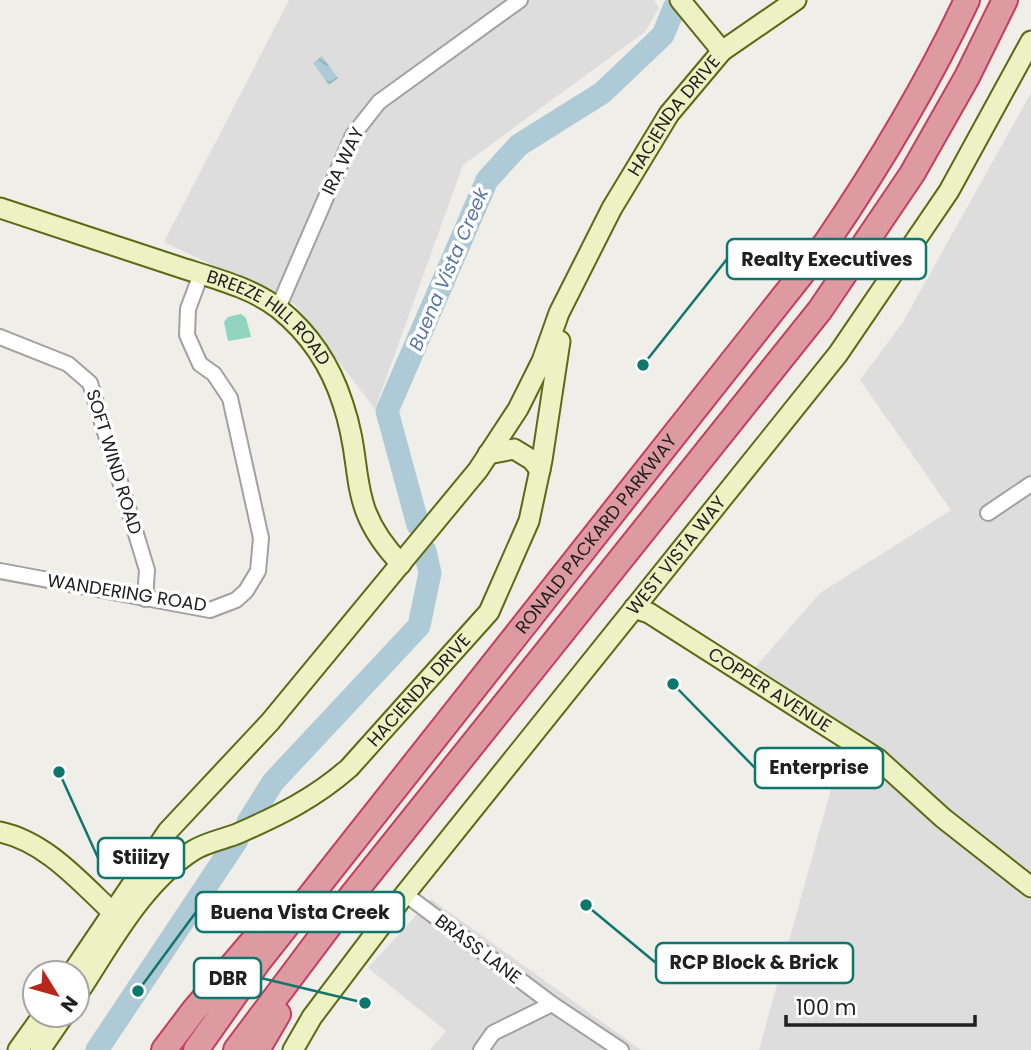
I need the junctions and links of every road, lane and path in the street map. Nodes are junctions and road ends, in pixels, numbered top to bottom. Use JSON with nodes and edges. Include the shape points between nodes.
{"nodes":[{"id":1,"x":520,"y":0,"type":"edge"},
{"id":2,"x":680,"y":0,"type":"edge"},
{"id":3,"x":796,"y":0,"type":"edge"},
{"id":4,"x":967,"y":0,"type":"edge"},
{"id":5,"x":1005,"y":0,"type":"edge"},
{"id":6,"x":1031,"y":41,"type":"edge"},
{"id":7,"x":722,"y":51,"type":"junction"},
{"id":8,"x":0,"y":208,"type":"edge"},
{"id":9,"x":585,"y":262,"type":"junction"},
{"id":10,"x":201,"y":274,"type":"junction"},
{"id":11,"x":278,"y":308,"type":"junction"},
{"id":12,"x":0,"y":337,"type":"edge"},
{"id":13,"x":488,"y":454,"type":"junction"},
{"id":14,"x":540,"y":470,"type":"junction"},
{"id":15,"x":1031,"y":484,"type":"edge"},
{"id":16,"x":988,"y":513,"type":"dead end"},
{"id":17,"x":401,"y":564,"type":"junction"},
{"id":18,"x":0,"y":572,"type":"edge"},
{"id":19,"x":145,"y":599,"type":"junction"},
{"id":20,"x":634,"y":608,"type":"junction"},
{"id":21,"x":0,"y":832,"type":"edge"},
{"id":22,"x":338,"y":859,"type":"junction"},
{"id":23,"x":1031,"y":887,"type":"edge"},
{"id":24,"x":405,"y":894,"type":"junction"},
{"id":25,"x":119,"y":918,"type":"junction"},
{"id":26,"x":332,"y":920,"type":"junction"},
{"id":27,"x":84,"y":959,"type":"edge"},
{"id":28,"x":91,"y":969,"type":"edge"},
{"id":29,"x":552,"y":1004,"type":"junction"},
{"id":30,"x":33,"y":1029,"type":"edge"},
{"id":31,"x":54,"y":1029,"type":"edge"},
{"id":32,"x":18,"y":1050,"type":"edge"},
{"id":33,"x":40,"y":1050,"type":"edge"},
{"id":34,"x":164,"y":1050,"type":"edge"},
{"id":35,"x":196,"y":1050,"type":"edge"},
{"id":36,"x":236,"y":1050,"type":"edge"},
{"id":37,"x":257,"y":1050,"type":"edge"},
{"id":38,"x":293,"y":1050,"type":"edge"},
{"id":39,"x":481,"y":1050,"type":"edge"},
{"id":40,"x":621,"y":1050,"type":"edge"}],
"edges":[{"from":1,"to":11,"type":"street","name":"IRA WAY","via":[[379,102],[362,122]]},
{"from":2,"to":7,"type":"main road"},
{"from":3,"to":7,"type":"main road","name":"HACIENDA DRIVE"},
{"from":4,"to":22,"type":"highway","name":"RONALD PACKARD PARKWAY","via":[[893,139],[826,243]]},
{"from":5,"to":26,"type":"highway","name":"RONALD PACKARD PARKWAY","via":[[912,174],[820,310]]},
{"from":6,"to":20,"type":"main road","name":"WEST VISTA WAY","via":[[949,191],[896,273],[838,354]]},
{"from":7,"to":9,"type":"main road","name":"HACIENDA DRIVE","via":[[669,114]]},
{"from":8,"to":10,"type":"main road","name":"BREEZE HILL ROAD"},
{"from":9,"to":13,"type":"main road","name":"HACIENDA DRIVE","via":[[518,409]]},
{"from":9,"to":14,"type":"main road","name":"HACIENDA DRIVE","via":[[557,351]]},
{"from":10,"to":11,"type":"main road","name":"BREEZE HILL ROAD"},
{"from":10,"to":19,"type":"street","name":"WANDERING ROAD","via":[[188,309],[187,335],[200,364],[214,374],[230,398],[261,538],[258,571],[236,600],[210,610]]},
{"from":11,"to":17,"type":"main road","name":"BREEZE HILL ROAD","via":[[317,348],[335,378],[360,502],[382,544]]},
{"from":12,"to":19,"type":"street","name":"SOFT WIND ROAD","via":[[68,364],[90,383],[147,570]]},
{"from":13,"to":14,"type":"main road","via":[[514,449]]},
{"from":13,"to":17,"type":"main road","name":"HACIENDA DRIVE"},
{"from":14,"to":25,"type":"main road","name":"HACIENDA DRIVE","via":[[529,522],[489,612],[349,768],[298,807],[196,849]]},
{"from":15,"to":16,"type":"street"},
{"from":17,"to":25,"type":"main road","name":"HACIENDA DRIVE","via":[[270,722],[168,831]]},
{"from":18,"to":19,"type":"street","name":"WANDERING ROAD"},
{"from":20,"to":23,"type":"main road","name":"COPPER AVENUE","via":[[649,613],[868,753]]},
{"from":20,"to":24,"type":"main road","name":"WEST VISTA WAY"},
{"from":21,"to":25,"type":"main road","via":[[43,850]]},
{"from":22,"to":34,"type":"highway","via":[[278,912]]},
{"from":22,"to":35,"type":"highway","name":"RONALD PACKARD PARKWAY"},
{"from":24,"to":29,"type":"street","name":"BRASS LANE"},
{"from":24,"to":38,"type":"main road","name":"WEST VISTA WAY","via":[[312,1017]]},
{"from":25,"to":27,"type":"main road","name":"HACIENDA DRIVE"},
{"from":25,"to":28,"type":"main road","name":"HACIENDA DRIVE"},
{"from":26,"to":36,"type":"highway","name":"RONALD PACKARD PARKWAY"},
{"from":26,"to":37,"type":"highway"},
{"from":29,"to":39,"type":"street","via":[[493,1033]]},
{"from":29,"to":40,"type":"street","name":"BRASS LANE"},
{"from":30,"to":32,"type":"main road"},
{"from":31,"to":33,"type":"main road"}]}
